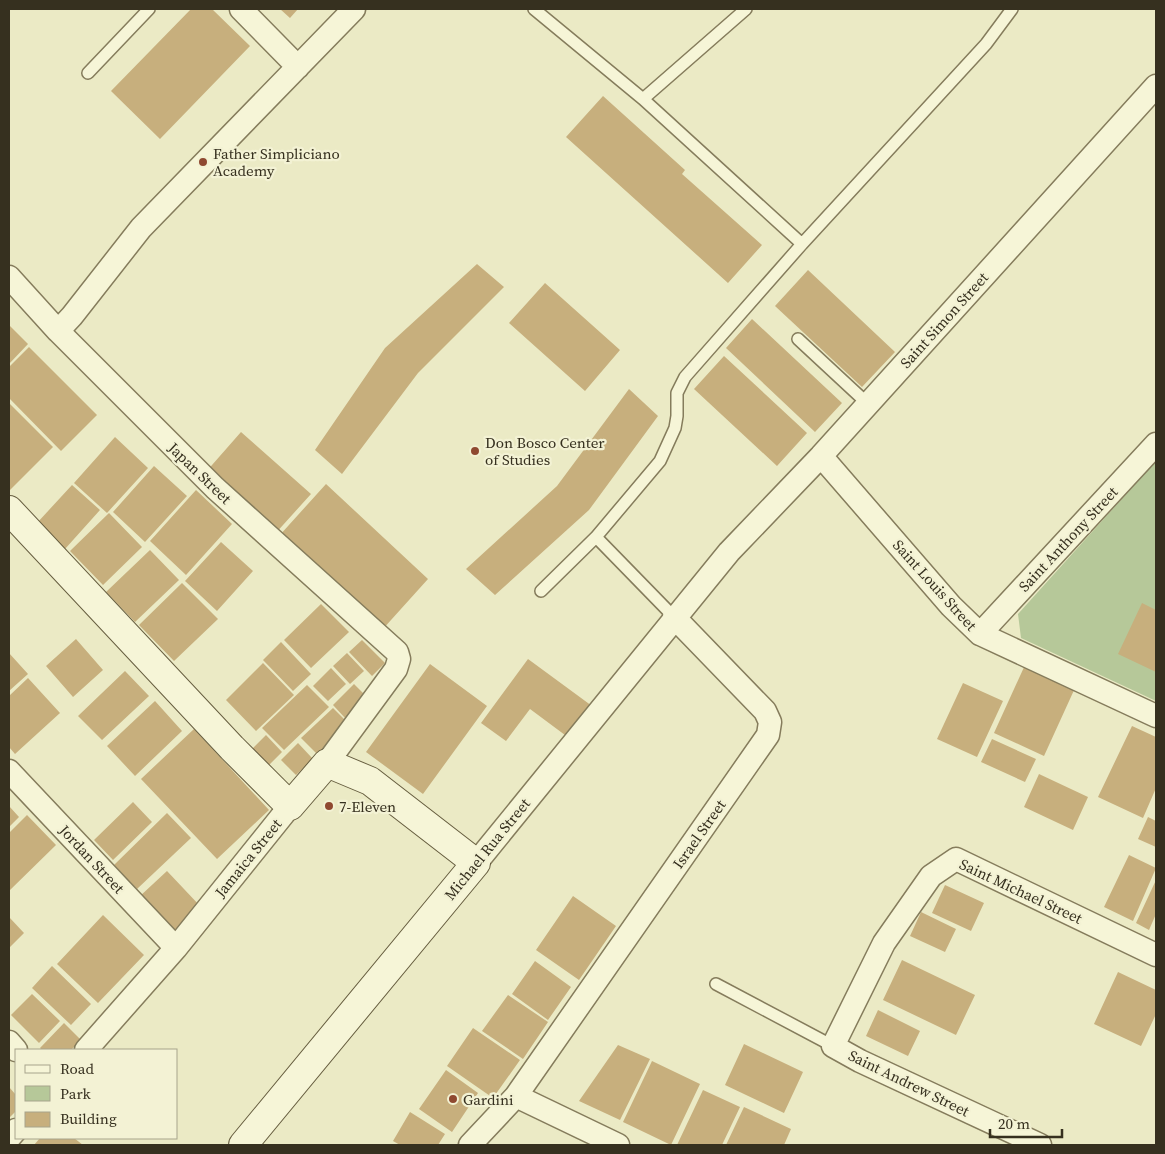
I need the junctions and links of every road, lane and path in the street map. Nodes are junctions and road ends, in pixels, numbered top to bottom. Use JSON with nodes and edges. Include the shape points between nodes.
{"nodes":[{"id":1,"x":149,"y":9,"type":"edge"},
{"id":2,"x":241,"y":9,"type":"edge"},
{"id":3,"x":354,"y":9,"type":"edge"},
{"id":4,"x":534,"y":9,"type":"edge"},
{"id":5,"x":746,"y":9,"type":"edge"},
{"id":6,"x":1012,"y":9,"type":"edge"},
{"id":7,"x":298,"y":67,"type":"junction"},
{"id":8,"x":88,"y":73,"type":"dead end"},
{"id":9,"x":1156,"y":86,"type":"edge"},
{"id":10,"x":643,"y":99,"type":"junction"},
{"id":11,"x":802,"y":244,"type":"junction"},
{"id":12,"x":9,"y":278,"type":"edge"},
{"id":13,"x":58,"y":331,"type":"junction"},
{"id":14,"x":798,"y":339,"type":"dead end"},
{"id":15,"x":868,"y":404,"type":"junction"},
{"id":16,"x":1156,"y":444,"type":"edge"},
{"id":17,"x":821,"y":456,"type":"junction"},
{"id":18,"x":9,"y":510,"type":"edge"},
{"id":19,"x":596,"y":537,"type":"junction"},
{"id":20,"x":729,"y":552,"type":"joint"},
{"id":21,"x":541,"y":590,"type":"dead end"},
{"id":22,"x":674,"y":617,"type":"junction"},
{"id":23,"x":980,"y":634,"type":"junction"},
{"id":24,"x":399,"y":659,"type":"joint"},
{"id":25,"x":1156,"y":716,"type":"edge"},
{"id":26,"x":327,"y":763,"type":"junction"},
{"id":27,"x":9,"y":771,"type":"edge"},
{"id":28,"x":290,"y":806,"type":"junction"},
{"id":29,"x":476,"y":863,"type":"junction"},
{"id":30,"x":176,"y":948,"type":"junction"},
{"id":31,"x":1156,"y":955,"type":"edge"},
{"id":32,"x":716,"y":984,"type":"dead end"},
{"id":33,"x":833,"y":1046,"type":"junction"},
{"id":34,"x":87,"y":1049,"type":"edge"},
{"id":35,"x":516,"y":1096,"type":"junction"},
{"id":36,"x":243,"y":1145,"type":"edge"},
{"id":37,"x":470,"y":1145,"type":"edge"},
{"id":38,"x":618,"y":1145,"type":"edge"},
{"id":39,"x":1040,"y":1145,"type":"edge"}],
"edges":[{"from":1,"to":8,"type":"lane"},
{"from":2,"to":7,"type":"street"},
{"from":3,"to":7,"type":"street"},
{"from":4,"to":10,"type":"lane"},
{"from":5,"to":10,"type":"lane"},
{"from":6,"to":11,"type":"lane","via":[[986,44]]},
{"from":7,"to":13,"type":"street","via":[[140,228]]},
{"from":9,"to":15,"type":"street","name":"Saint Simon Street"},
{"from":10,"to":11,"type":"lane"},
{"from":11,"to":19,"type":"lane","via":[[685,377],[677,393],[675,428],[660,461]]},
{"from":12,"to":13,"type":"street","name":"Japan Street"},
{"from":13,"to":24,"type":"street","name":"Japan Street","via":[[215,488],[397,652]]},
{"from":14,"to":15,"type":"lane"},
{"from":15,"to":17,"type":"street","name":"Saint Simon Street"},
{"from":16,"to":23,"type":"street","name":"Saint Anthony Street"},
{"from":17,"to":20,"type":"street","name":"Saint Simon Street"},
{"from":17,"to":23,"type":"street","name":"Saint Louis Street","via":[[951,606]]},
{"from":18,"to":28,"type":"main road"},
{"from":19,"to":21,"type":"lane"},
{"from":19,"to":22,"type":"lane","name":"Israel Street"},
{"from":20,"to":22,"type":"street","name":"Michael Rua Street"},
{"from":22,"to":29,"type":"street","name":"Michael Rua Street"},
{"from":22,"to":35,"type":"street","name":"Israel Street","via":[[765,711],[770,722],[768,734]]},
{"from":23,"to":25,"type":"street","name":"Saint Louis Street"},
{"from":24,"to":26,"type":"street","name":"Jamaica Street","via":[[396,669]]},
{"from":26,"to":28,"type":"main road","name":"Jamaica Street"},
{"from":26,"to":29,"type":"main road","via":[[370,781]]},
{"from":27,"to":30,"type":"street","name":"Jordan Street"},
{"from":28,"to":30,"type":"street","name":"Jamaica Street"},
{"from":29,"to":36,"type":"main road","name":"Michael Rua Street"},
{"from":30,"to":34,"type":"street","name":"Jamaica Street"},
{"from":31,"to":33,"type":"street","name":"Saint Michael Street","via":[[956,859],[932,876],[884,943]]},
{"from":32,"to":33,"type":"lane"},
{"from":33,"to":39,"type":"street","name":"Saint Andrew Street"},
{"from":35,"to":37,"type":"street","name":"Israel Street"},
{"from":35,"to":38,"type":"street"}]}
